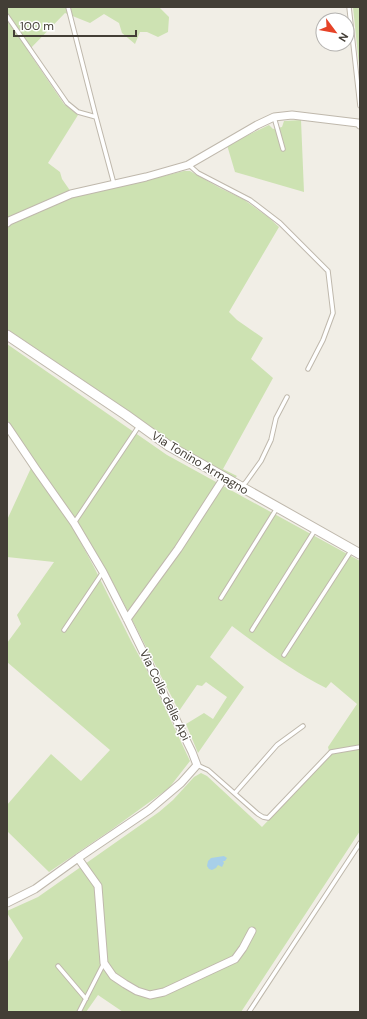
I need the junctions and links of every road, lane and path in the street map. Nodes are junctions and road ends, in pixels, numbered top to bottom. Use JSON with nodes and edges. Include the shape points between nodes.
{"nodes":[{"id":1,"x":68,"y":7,"type":"edge"},
{"id":2,"x":349,"y":7,"type":"edge"},
{"id":3,"x":7,"y":16,"type":"edge"},
{"id":4,"x":360,"y":106,"type":"edge"},
{"id":5,"x":96,"y":117,"type":"junction"},
{"id":6,"x":274,"y":117,"type":"junction"},
{"id":7,"x":359,"y":122,"type":"edge"},
{"id":8,"x":283,"y":149,"type":"dead end"},
{"id":9,"x":188,"y":164,"type":"junction"},
{"id":10,"x":114,"y":184,"type":"junction"},
{"id":11,"x":7,"y":223,"type":"edge"},
{"id":12,"x":7,"y":335,"type":"edge"},
{"id":13,"x":308,"y":370,"type":"dead end"},
{"id":14,"x":287,"y":397,"type":"dead end"},
{"id":15,"x":140,"y":425,"type":"junction"},
{"id":16,"x":7,"y":426,"type":"edge"},
{"id":17,"x":224,"y":478,"type":"junction"},
{"id":18,"x":240,"y":487,"type":"junction"},
{"id":19,"x":278,"y":508,"type":"junction"},
{"id":20,"x":74,"y":523,"type":"junction"},
{"id":21,"x":316,"y":529,"type":"junction"},
{"id":22,"x":356,"y":552,"type":"edge"},
{"id":23,"x":103,"y":572,"type":"junction"},
{"id":24,"x":221,"y":598,"type":"dead end"},
{"id":25,"x":127,"y":619,"type":"junction"},
{"id":26,"x":64,"y":630,"type":"dead end"},
{"id":27,"x":252,"y":630,"type":"dead end"},
{"id":28,"x":284,"y":655,"type":"dead end"},
{"id":29,"x":303,"y":726,"type":"dead end"},
{"id":30,"x":360,"y":747,"type":"edge"},
{"id":31,"x":197,"y":765,"type":"junction"},
{"id":32,"x":235,"y":793,"type":"junction"},
{"id":33,"x":360,"y":843,"type":"edge"},
{"id":34,"x":78,"y":858,"type":"junction"},
{"id":35,"x":7,"y":903,"type":"edge"},
{"id":36,"x":252,"y":930,"type":"dead end"},
{"id":37,"x":104,"y":963,"type":"junction"},
{"id":38,"x":58,"y":966,"type":"dead end"},
{"id":39,"x":86,"y":999,"type":"junction"},
{"id":40,"x":79,"y":1012,"type":"edge"},
{"id":41,"x":249,"y":1012,"type":"edge"}],
"edges":[{"from":1,"to":5,"type":"lane"},
{"from":2,"to":4,"type":"lane"},
{"from":3,"to":5,"type":"lane","via":[[67,103],[78,112]]},
{"from":5,"to":10,"type":"lane"},
{"from":6,"to":7,"type":"street","via":[[292,115]]},
{"from":6,"to":8,"type":"lane"},
{"from":6,"to":9,"type":"street"},
{"from":9,"to":10,"type":"street"},
{"from":9,"to":13,"type":"lane","via":[[198,173],[250,200],[280,223],[328,271],[333,313]]},
{"from":10,"to":11,"type":"street","via":[[71,194]]},
{"from":12,"to":15,"type":"street","name":"Via Tonino Armagno"},
{"from":14,"to":18,"type":"lane","via":[[276,418],[261,461]]},
{"from":15,"to":17,"type":"street","name":"Via Tonino Armagno","via":[[168,446]]},
{"from":15,"to":20,"type":"lane"},
{"from":16,"to":20,"type":"street","name":"Via Colle delle Api"},
{"from":17,"to":18,"type":"street","name":"Via Tonino Armagno"},
{"from":17,"to":25,"type":"street","via":[[178,549]]},
{"from":18,"to":19,"type":"street","name":"Via Tonino Armagno"},
{"from":19,"to":21,"type":"street","name":"Via Tonino Armagno"},
{"from":19,"to":24,"type":"lane"},
{"from":20,"to":23,"type":"street","name":"Via Colle delle Api"},
{"from":21,"to":22,"type":"street","name":"Via Tonino Armagno"},
{"from":21,"to":27,"type":"lane"},
{"from":22,"to":28,"type":"lane"},
{"from":23,"to":25,"type":"street","name":"Via Colle delle Api"},
{"from":23,"to":26,"type":"lane"},
{"from":25,"to":31,"type":"street","name":"Via Colle delle Api"},
{"from":29,"to":32,"type":"lane","via":[[277,745]]},
{"from":30,"to":32,"type":"lane","via":[[330,752],[268,818],[258,814]]},
{"from":31,"to":32,"type":"lane","via":[[208,770]]},
{"from":31,"to":34,"type":"street","via":[[181,783],[149,810]]},
{"from":33,"to":41,"type":"lane"},
{"from":34,"to":35,"type":"street","via":[[35,889]]},
{"from":34,"to":37,"type":"street","via":[[98,886]]},
{"from":36,"to":37,"type":"street","via":[[235,959],[164,992],[150,995],[137,991],[113,976]]},
{"from":37,"to":39,"type":"lane"},
{"from":38,"to":39,"type":"lane"},
{"from":39,"to":40,"type":"lane"}]}
